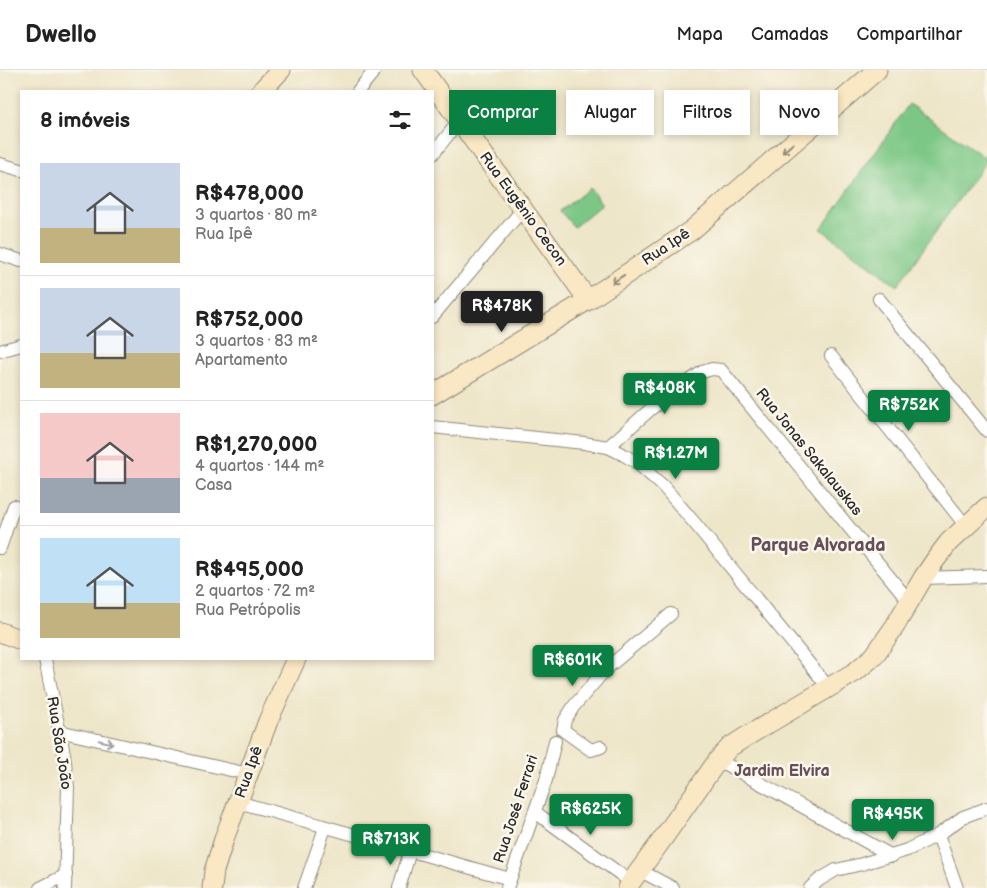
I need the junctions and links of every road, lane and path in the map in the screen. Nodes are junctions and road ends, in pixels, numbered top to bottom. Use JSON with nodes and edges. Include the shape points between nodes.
{"nodes":[{"id":1,"x":281,"y":70,"type":"edge"},
{"id":2,"x":375,"y":70,"type":"edge"},
{"id":3,"x":423,"y":70,"type":"edge"},
{"id":4,"x":878,"y":70,"type":"edge"},
{"id":5,"x":262,"y":90,"type":"edge"},
{"id":6,"x":359,"y":90,"type":"edge"},
{"id":7,"x":449,"y":105,"type":"edge"},
{"id":8,"x":449,"y":134,"type":"edge"},
{"id":9,"x":470,"y":135,"type":"edge"},
{"id":10,"x":434,"y":152,"type":"edge"},
{"id":11,"x":0,"y":164,"type":"edge"},
{"id":12,"x":20,"y":170,"type":"edge"},
{"id":13,"x":523,"y":209,"type":"junction"},
{"id":14,"x":0,"y":254,"type":"edge"},
{"id":15,"x":20,"y":261,"type":"edge"},
{"id":16,"x":880,"y":299,"type":"dead end"},
{"id":17,"x":588,"y":300,"type":"junction"},
{"id":18,"x":434,"y":315,"type":"edge"},
{"id":19,"x":20,"y":345,"type":"edge"},
{"id":20,"x":0,"y":351,"type":"edge"},
{"id":21,"x":831,"y":356,"type":"dead end"},
{"id":22,"x":434,"y":394,"type":"edge"},
{"id":23,"x":434,"y":427,"type":"edge"},
{"id":24,"x":987,"y":431,"type":"edge"},
{"id":25,"x":608,"y":447,"type":"junction"},
{"id":26,"x":14,"y":506,"type":"dead end"},
{"id":27,"x":987,"y":507,"type":"edge"},
{"id":28,"x":966,"y":526,"type":"junction"},
{"id":29,"x":0,"y":548,"type":"edge"},
{"id":30,"x":987,"y":576,"type":"edge"},
{"id":31,"x":923,"y":578,"type":"junction"},
{"id":32,"x":909,"y":601,"type":"junction"},
{"id":33,"x":671,"y":614,"type":"dead end"},
{"id":34,"x":0,"y":632,"type":"edge"},
{"id":35,"x":20,"y":640,"type":"edge"},
{"id":36,"x":45,"y":660,"type":"edge"},
{"id":37,"x":296,"y":660,"type":"edge"},
{"id":38,"x":829,"y":688,"type":"junction"},
{"id":39,"x":59,"y":731,"type":"junction"},
{"id":40,"x":555,"y":741,"type":"dead end"},
{"id":41,"x":601,"y":747,"type":"dead end"},
{"id":42,"x":718,"y":760,"type":"junction"},
{"id":43,"x":248,"y":774,"type":"junction"},
{"id":44,"x":238,"y":802,"type":"junction"},
{"id":45,"x":987,"y":808,"type":"edge"},
{"id":46,"x":535,"y":812,"type":"junction"},
{"id":47,"x":325,"y":828,"type":"junction"},
{"id":48,"x":938,"y":835,"type":"junction"},
{"id":49,"x":410,"y":851,"type":"junction"},
{"id":50,"x":892,"y":856,"type":"junction"},
{"id":51,"x":66,"y":875,"type":"junction"},
{"id":52,"x":633,"y":880,"type":"edge"},
{"id":53,"x":509,"y":884,"type":"edge"},
{"id":54,"x":40,"y":888,"type":"edge"},
{"id":55,"x":65,"y":888,"type":"edge"},
{"id":56,"x":212,"y":888,"type":"edge"},
{"id":57,"x":304,"y":888,"type":"edge"},
{"id":58,"x":399,"y":888,"type":"edge"},
{"id":59,"x":673,"y":888,"type":"edge"},
{"id":60,"x":810,"y":888,"type":"edge"},
{"id":61,"x":957,"y":888,"type":"edge"}],
"edges":[{"from":1,"to":5,"type":"street"},
{"from":2,"to":6,"type":"street"},
{"from":3,"to":7,"type":"street","name":"Rua Eugênio Cecon"},
{"from":4,"to":17,"type":"street","name":"Rua Ipê","one_way":true,"via":[[692,230]]},
{"from":8,"to":10,"type":"street"},
{"from":9,"to":13,"type":"street","name":"Rua Eugênio Cecon"},
{"from":11,"to":12,"type":"street"},
{"from":13,"to":17,"type":"street","name":"Rua Eugênio Cecon"},
{"from":13,"to":18,"type":"street"},
{"from":14,"to":15,"type":"street"},
{"from":16,"to":24,"type":"street"},
{"from":17,"to":22,"type":"street","name":"Rua Ipê"},
{"from":19,"to":20,"type":"street"},
{"from":21,"to":28,"type":"street"},
{"from":23,"to":25,"type":"street"},
{"from":25,"to":32,"type":"street","name":"Rua Jonas Sakalauskas","via":[[652,408],[702,372],[721,370]]},
{"from":25,"to":38,"type":"street","via":[[636,462],[663,486]]},
{"from":26,"to":29,"type":"street"},
{"from":27,"to":28,"type":"street"},
{"from":28,"to":31,"type":"street","via":[[949,542]]},
{"from":30,"to":31,"type":"street"},
{"from":31,"to":32,"type":"street"},
{"from":32,"to":38,"type":"street","via":[[874,656]]},
{"from":33,"to":41,"type":"street","via":[[606,669],[565,720],[563,730],[591,750]]},
{"from":34,"to":35,"type":"street"},
{"from":36,"to":39,"type":"street","name":"Rua São João"},
{"from":37,"to":43,"type":"street","name":"Rua Ipê"},
{"from":38,"to":42,"type":"street","via":[[744,738]]},
{"from":39,"to":43,"type":"street","one_way":true},
{"from":39,"to":51,"type":"street","name":"Rua São João","via":[[68,787]]},
{"from":40,"to":46,"type":"street","name":"Rua José Ferrari"},
{"from":42,"to":50,"type":"street"},
{"from":42,"to":52,"type":"street"},
{"from":43,"to":44,"type":"street","name":"Rua Ipê"},
{"from":44,"to":47,"type":"street"},
{"from":44,"to":56,"type":"street","name":"Rua Ipê","via":[[214,871]]},
{"from":45,"to":48,"type":"street","via":[[963,817]]},
{"from":46,"to":52,"type":"street"},
{"from":46,"to":53,"type":"street","name":"Rua José Ferrari"},
{"from":47,"to":49,"type":"street"},
{"from":47,"to":57,"type":"street"},
{"from":48,"to":50,"type":"street"},
{"from":48,"to":61,"type":"street"},
{"from":49,"to":53,"type":"street"},
{"from":49,"to":58,"type":"street"},
{"from":50,"to":60,"type":"street","via":[[836,870]]},
{"from":51,"to":54,"type":"street"},
{"from":51,"to":55,"type":"street","name":"Rua São João"},
{"from":52,"to":59,"type":"street"}]}
